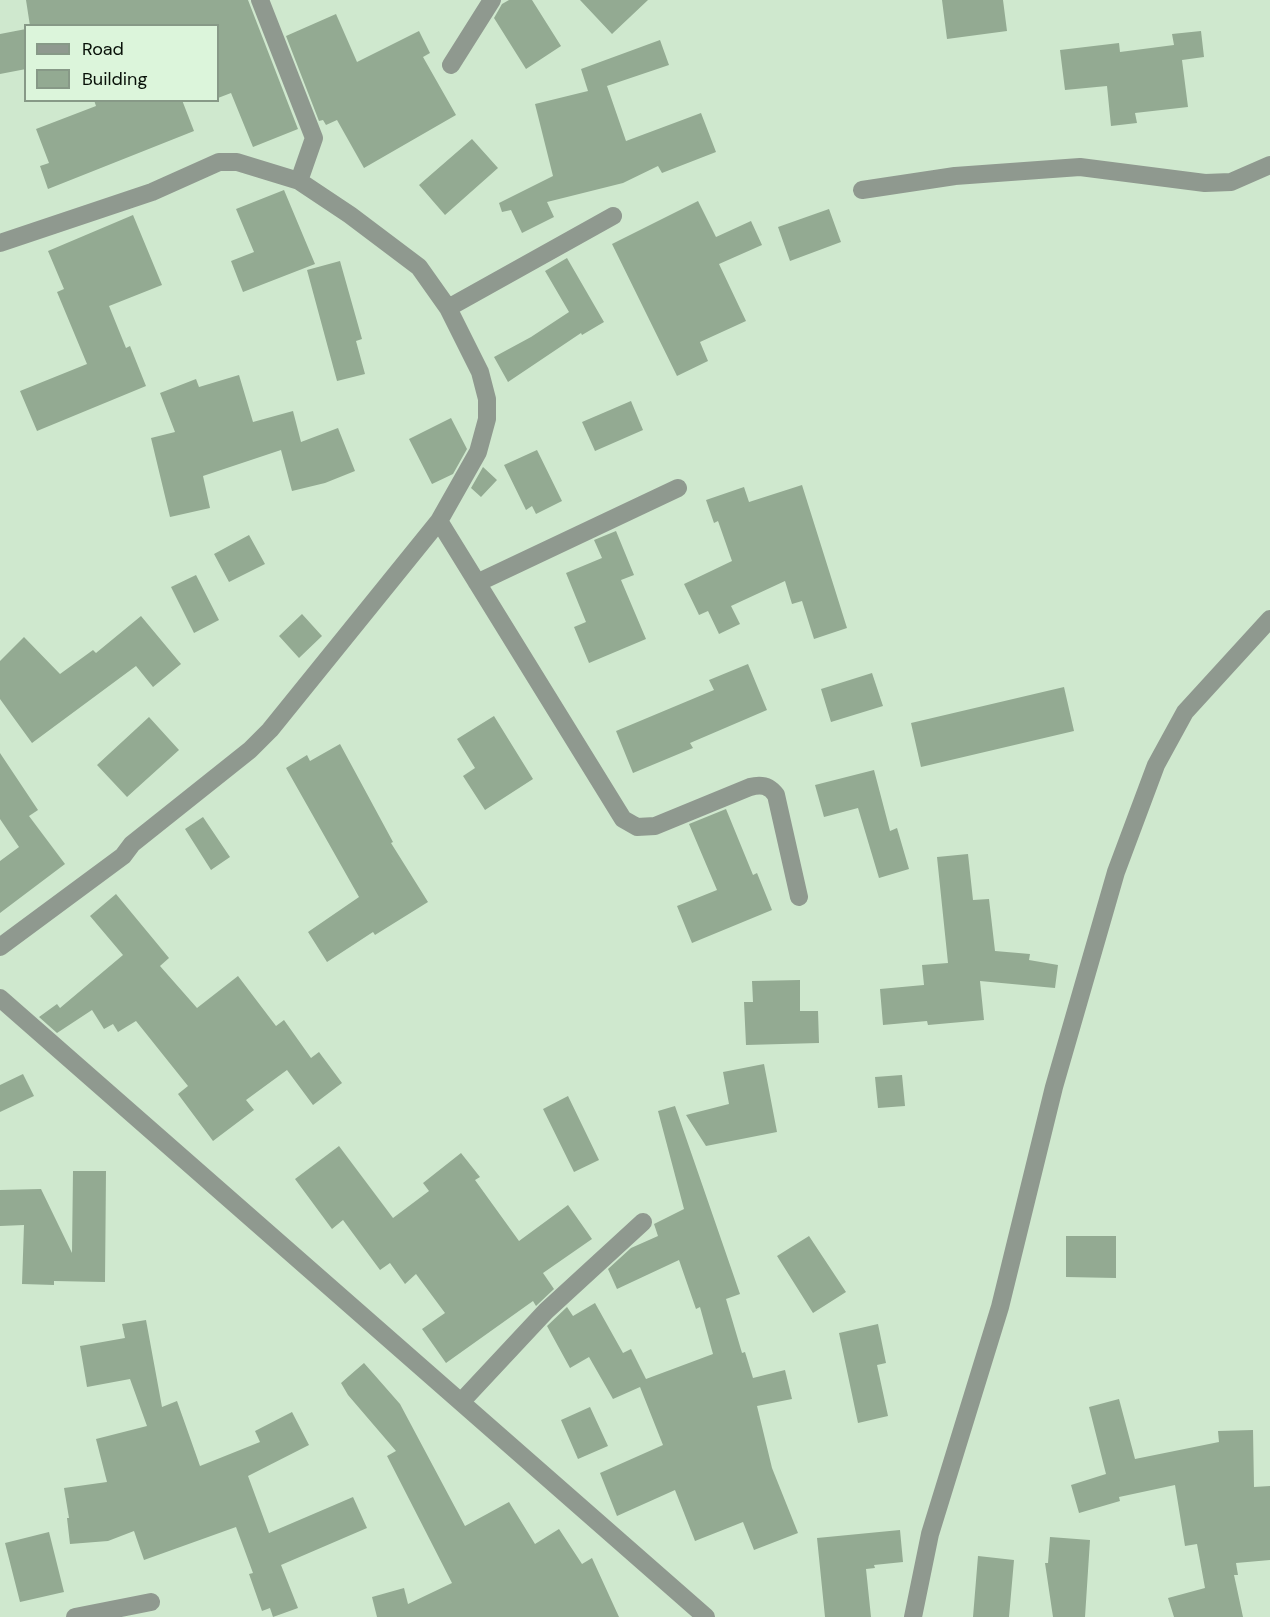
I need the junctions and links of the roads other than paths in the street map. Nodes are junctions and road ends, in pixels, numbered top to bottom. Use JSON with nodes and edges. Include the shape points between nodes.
{"nodes":[{"id":1,"x":260,"y":0,"type":"edge"},
{"id":2,"x":492,"y":0,"type":"edge"},
{"id":3,"x":451,"y":65,"type":"dead end"},
{"id":4,"x":1270,"y":165,"type":"edge"},
{"id":5,"x":298,"y":181,"type":"junction"},
{"id":6,"x":862,"y":190,"type":"dead end"},
{"id":7,"x":614,"y":216,"type":"dead end"},
{"id":8,"x":0,"y":243,"type":"edge"},
{"id":9,"x":448,"y":308,"type":"junction"},
{"id":10,"x":678,"y":488,"type":"dead end"},
{"id":11,"x":438,"y":521,"type":"junction"},
{"id":12,"x":477,"y":583,"type":"junction"},
{"id":13,"x":1270,"y":619,"type":"edge"},
{"id":14,"x":800,"y":897,"type":"dead end"},
{"id":15,"x":0,"y":947,"type":"edge"},
{"id":16,"x":0,"y":998,"type":"edge"},
{"id":17,"x":642,"y":1222,"type":"dead end"},
{"id":18,"x":461,"y":1402,"type":"junction"},
{"id":19,"x":151,"y":1602,"type":"dead end"},
{"id":20,"x":704,"y":1616,"type":"edge"},
{"id":21,"x":75,"y":1617,"type":"edge"},
{"id":22,"x":913,"y":1617,"type":"edge"}],
"edges":[{"from":1,"to":5,"type":"street","via":[[314,138]]},
{"from":2,"to":3,"type":"street"},
{"from":4,"to":6,"type":"street","via":[[1231,182],[1205,183],[1080,167],[955,176]]},
{"from":5,"to":8,"type":"street","via":[[237,162],[219,162],[152,192]]},
{"from":5,"to":9,"type":"street","via":[[419,267]]},
{"from":7,"to":9,"type":"street"},
{"from":9,"to":11,"type":"street","via":[[480,372],[487,419],[478,452]]},
{"from":10,"to":12,"type":"street"},
{"from":11,"to":12,"type":"street"},
{"from":11,"to":15,"type":"street","via":[[294,702],[250,750],[132,844],[123,856]]},
{"from":12,"to":14,"type":"street","via":[[623,819],[637,827],[655,826],[750,787],[766,786],[776,795]]},
{"from":13,"to":22,"type":"street","via":[[1185,712],[1156,765],[1116,872],[1054,1087],[1000,1307],[930,1534]]},
{"from":16,"to":18,"type":"street"},
{"from":17,"to":18,"type":"street","via":[[546,1311]]},
{"from":18,"to":20,"type":"street"},
{"from":19,"to":21,"type":"street"}]}
